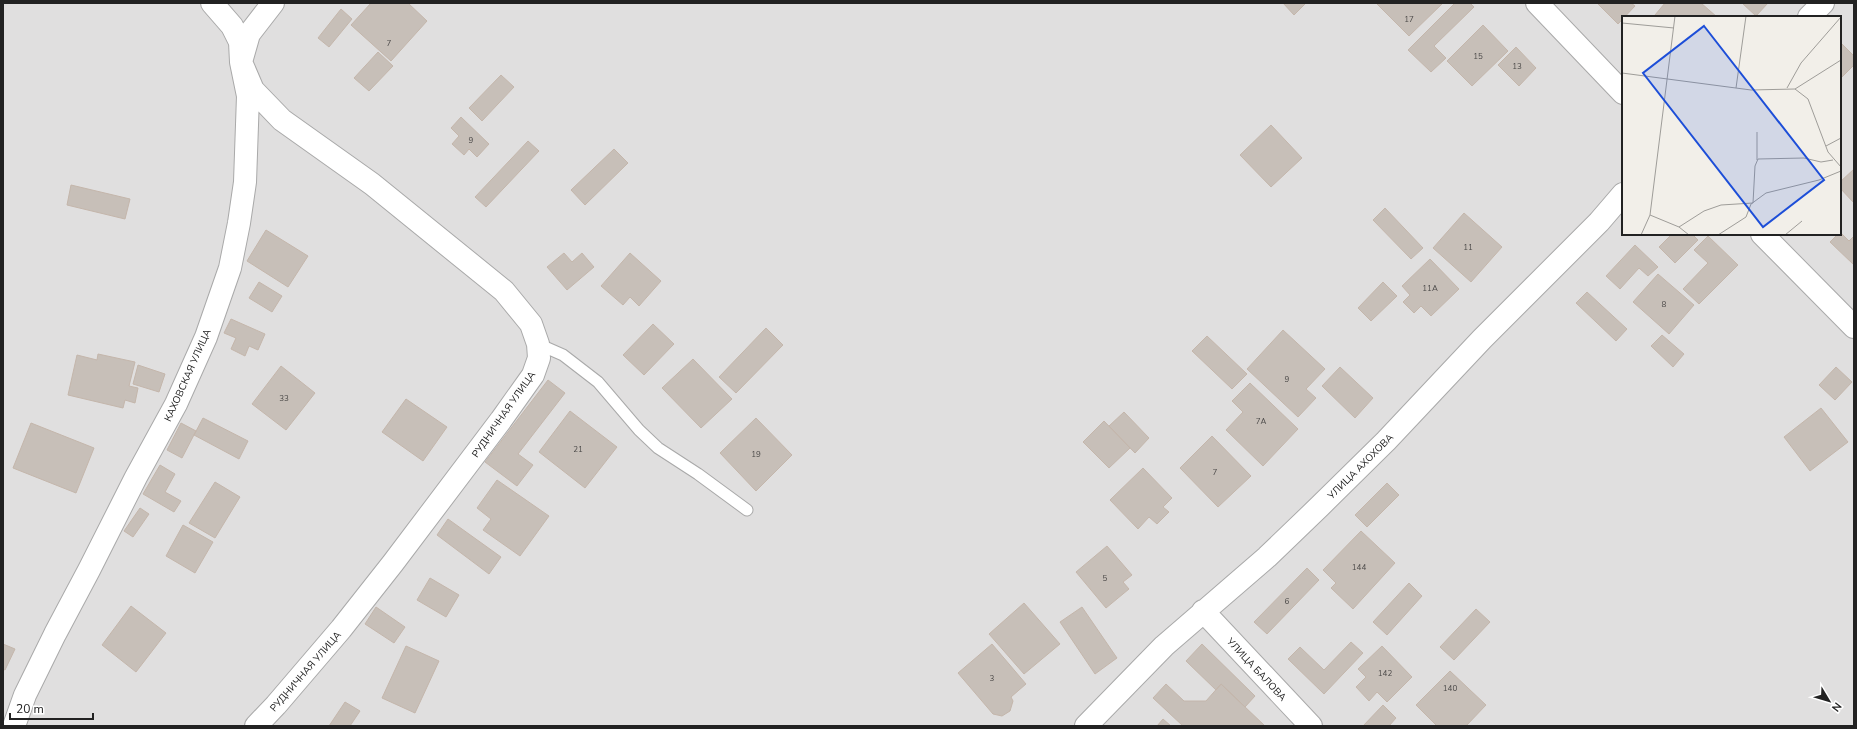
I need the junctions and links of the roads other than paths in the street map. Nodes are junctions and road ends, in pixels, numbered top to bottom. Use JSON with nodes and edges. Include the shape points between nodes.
{"nodes":[{"id":1,"x":212,"y":3,"type":"edge"},
{"id":2,"x":273,"y":3,"type":"edge"},
{"id":3,"x":1537,"y":3,"type":"edge"},
{"id":4,"x":1823,"y":3,"type":"edge"},
{"id":5,"x":1810,"y":16,"type":"edge"},
{"id":6,"x":241,"y":62,"type":"junction"},
{"id":7,"x":1622,"y":92,"type":"edge"},
{"id":8,"x":1622,"y":195,"type":"edge"},
{"id":9,"x":1763,"y":235,"type":"edge"},
{"id":10,"x":1854,"y":327,"type":"edge"},
{"id":11,"x":538,"y":344,"type":"junction"},
{"id":12,"x":747,"y":510,"type":"dead end"},
{"id":13,"x":1204,"y":611,"type":"junction"},
{"id":14,"x":14,"y":726,"type":"edge"},
{"id":15,"x":256,"y":726,"type":"edge"},
{"id":16,"x":1086,"y":726,"type":"edge"},
{"id":17,"x":1311,"y":726,"type":"edge"}],
"edges":[{"from":1,"to":6,"type":"street","name":"КАХОВСКАЯ УЛИЦА","via":[[232,26],[240,42]]},
{"from":2,"to":6,"type":"street","via":[[249,34]]},
{"from":3,"to":7,"type":"street"},
{"from":4,"to":5,"type":"street"},
{"from":6,"to":11,"type":"street","name":"РУДНИЧНАЯ УЛИЦА","via":[[253,90],[282,120],[372,184],[504,291],[531,324]]},
{"from":6,"to":14,"type":"street","name":"КАХОВСКАЯ УЛИЦА","via":[[248,96],[244,182],[230,268],[206,337],[176,404],[54,634],[25,695]]},
{"from":8,"to":13,"type":"street","name":"УЛИЦА АХОХОВА","via":[[1599,222],[1482,338],[1386,441],[1267,557]]},
{"from":9,"to":10,"type":"street"},
{"from":11,"to":12,"type":"lane","via":[[563,355],[598,382],[658,448]]},
{"from":11,"to":15,"type":"street","name":"РУДНИЧНАЯ УЛИЦА","via":[[539,358],[533,375],[501,420],[341,629]]},
{"from":13,"to":16,"type":"street","name":"УЛИЦА АХОХОВА","via":[[1164,646]]},
{"from":13,"to":17,"type":"street","name":"УЛИЦА БАЛОВА"}]}
